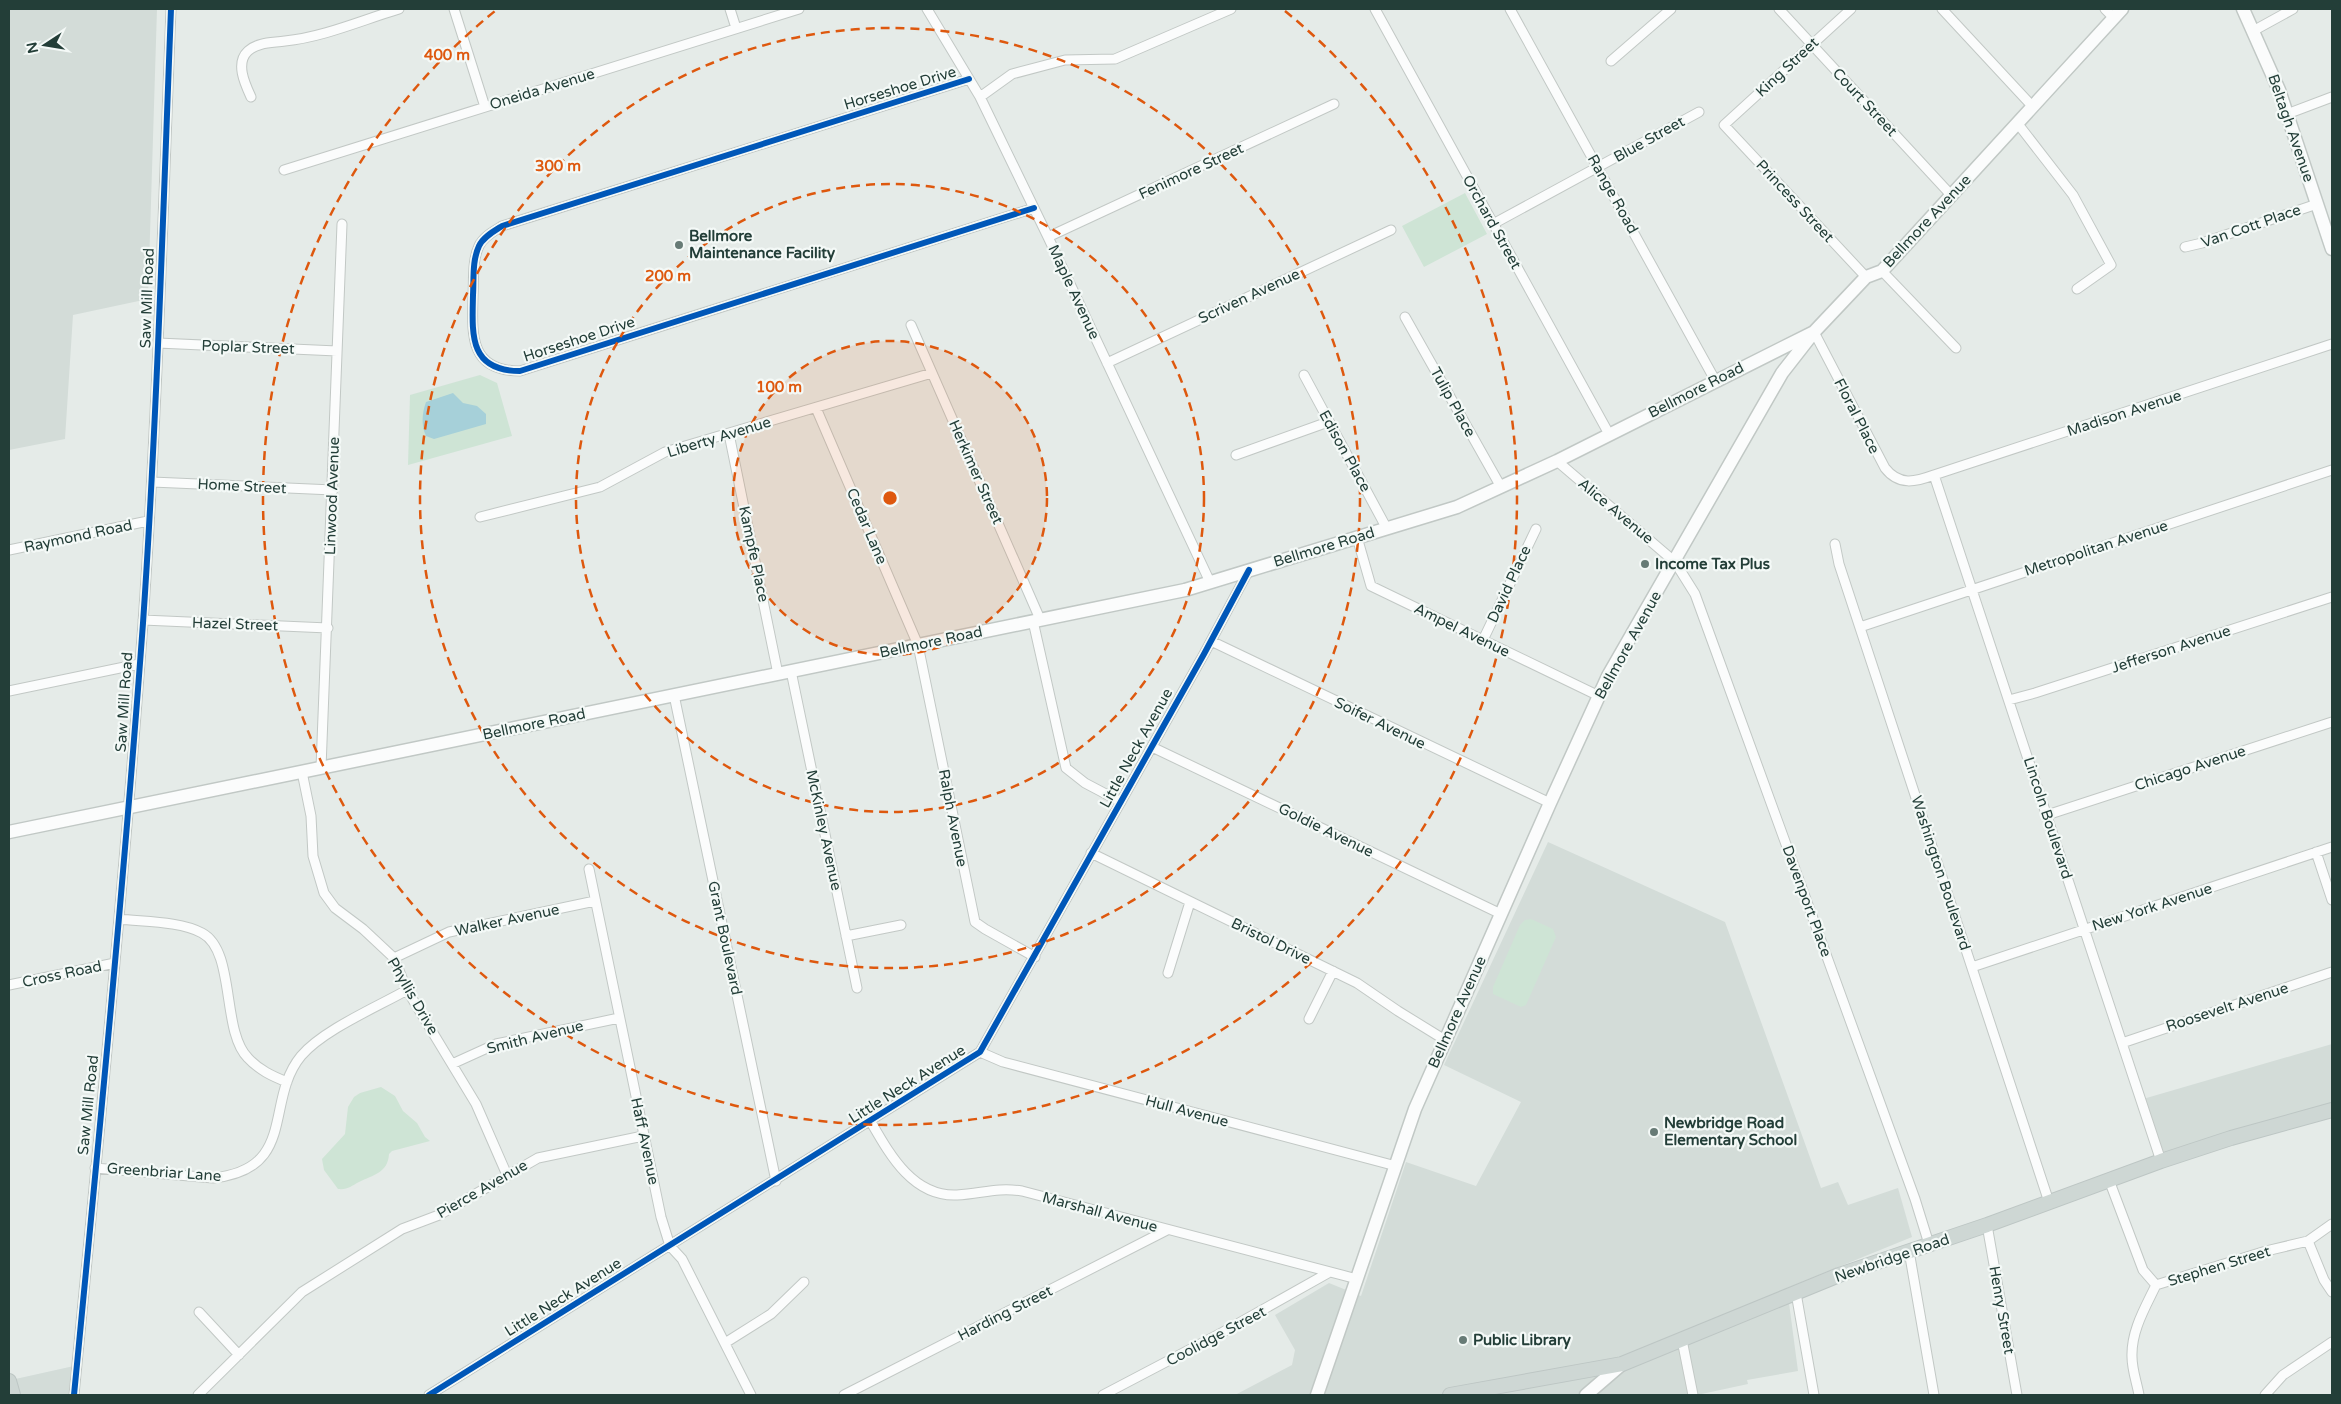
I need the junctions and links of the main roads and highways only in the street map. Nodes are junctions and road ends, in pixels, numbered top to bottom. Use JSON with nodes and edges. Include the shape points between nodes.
{"nodes":[{"id":1,"x":2243,"y":9,"type":"edge"},
{"id":2,"x":2114,"y":12,"type":"edge"},
{"id":3,"x":2332,"y":249,"type":"edge"},
{"id":4,"x":1814,"y":332,"type":"junction"},
{"id":5,"x":9,"y":832,"type":"edge"},
{"id":6,"x":2332,"y":1110,"type":"edge"},
{"id":7,"x":1622,"y":1364,"type":"junction"},
{"id":8,"x":9,"y":1380,"type":"edge"},
{"id":9,"x":13,"y":1395,"type":"edge"},
{"id":10,"x":1317,"y":1395,"type":"edge"},
{"id":11,"x":1450,"y":1395,"type":"edge"},
{"id":12,"x":1586,"y":1395,"type":"edge"}],
"edges":[{"from":1,"to":3,"type":"main road","name":"Beltagh Avenue","via":[[2287,114]]},
{"from":2,"to":4,"type":"main road","name":"Bellmore Avenue","via":[[2018,124],[1882,271],[1866,277]]},
{"from":4,"to":5,"type":"main road","name":"Bellmore Road","via":[[1557,461],[1457,507],[1185,590]]},
{"from":4,"to":10,"type":"main road","name":"Bellmore Avenue","via":[[1782,373],[1608,676],[1415,1109]]},
{"from":6,"to":7,"type":"main road","name":"Newbridge Road","via":[[2161,1160],[1987,1225],[1839,1275]]},
{"from":7,"to":11,"type":"main road","name":"Newbridge Road"},
{"from":7,"to":12,"type":"main road"},
{"from":8,"to":9,"type":"main road"}]}
